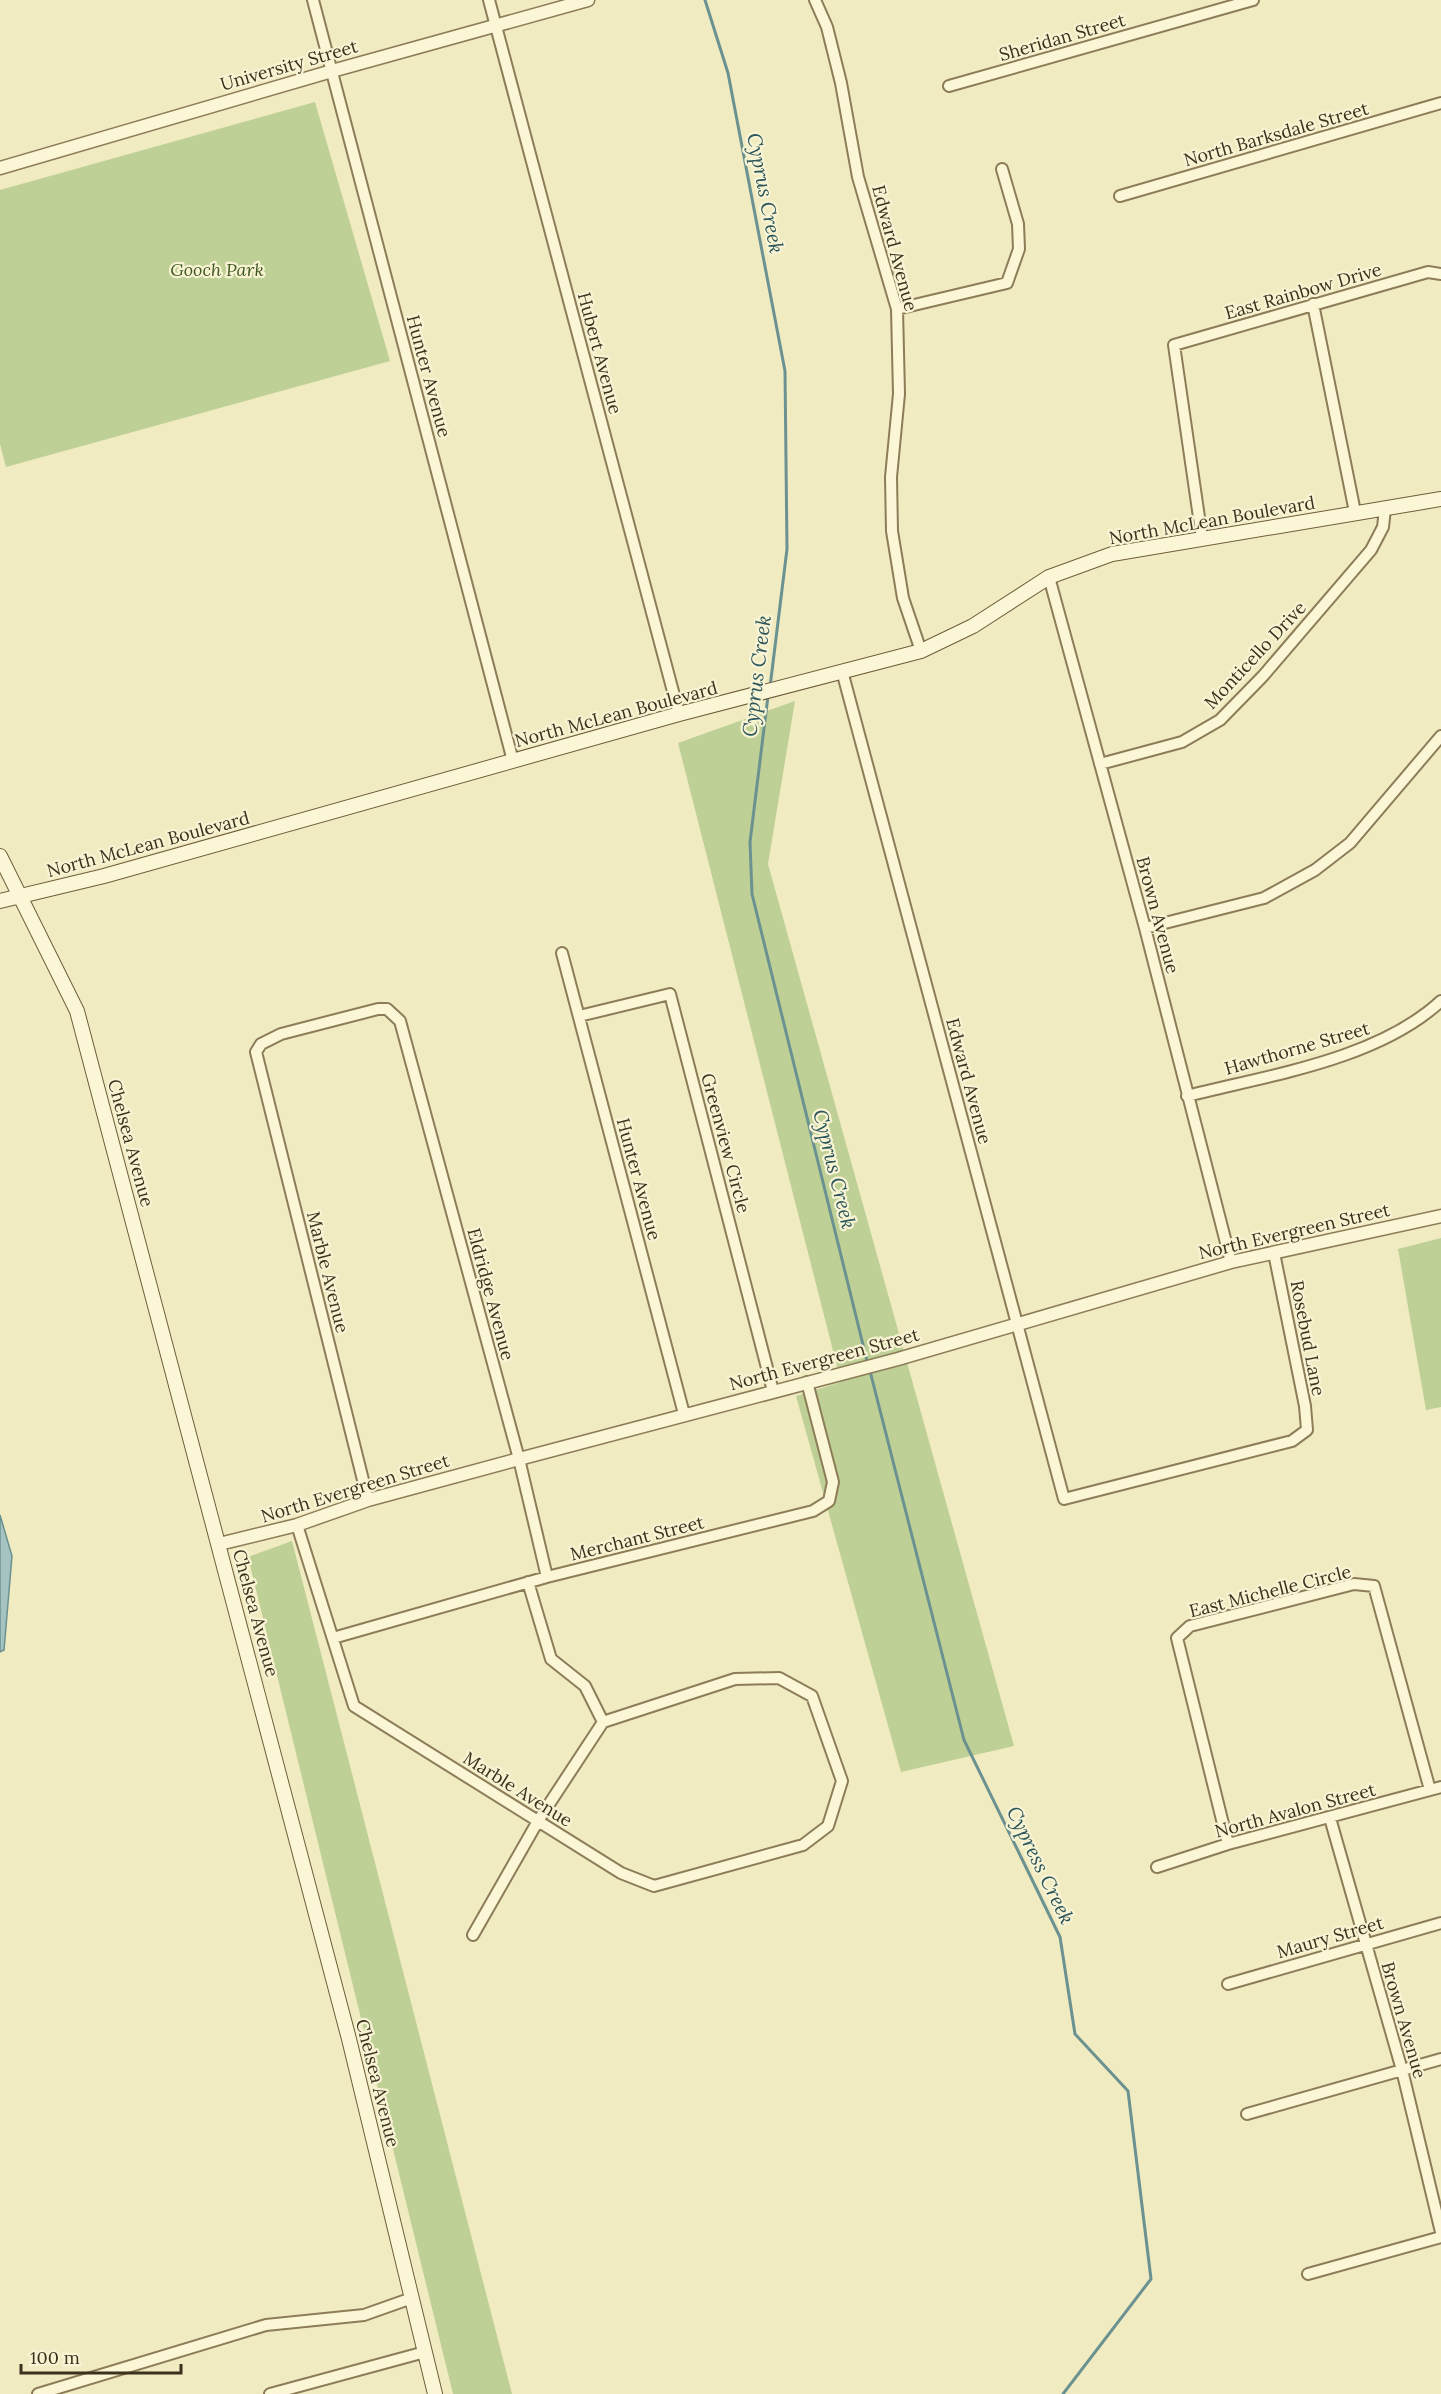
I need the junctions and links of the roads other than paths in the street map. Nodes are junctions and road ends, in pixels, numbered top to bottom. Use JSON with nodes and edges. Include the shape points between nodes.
{"nodes":[{"id":1,"x":313,"y":0,"type":"edge"},
{"id":2,"x":489,"y":0,"type":"edge"},
{"id":3,"x":588,"y":0,"type":"edge"},
{"id":4,"x":815,"y":0,"type":"edge"},
{"id":5,"x":1253,"y":0,"type":"edge"},
{"id":6,"x":496,"y":26,"type":"junction"},
{"id":7,"x":332,"y":71,"type":"junction"},
{"id":8,"x":949,"y":86,"type":"dead end"},
{"id":9,"x":1441,"y":103,"type":"edge"},
{"id":10,"x":0,"y":168,"type":"edge"},
{"id":11,"x":1002,"y":169,"type":"dead end"},
{"id":12,"x":1120,"y":196,"type":"dead end"},
{"id":13,"x":1441,"y":274,"type":"edge"},
{"id":14,"x":1313,"y":304,"type":"junction"},
{"id":15,"x":897,"y":309,"type":"junction"},
{"id":16,"x":1441,"y":499,"type":"edge"},
{"id":17,"x":1385,"y":509,"type":"junction"},
{"id":18,"x":1355,"y":512,"type":"junction"},
{"id":19,"x":1202,"y":538,"type":"junction"},
{"id":20,"x":1049,"y":577,"type":"junction"},
{"id":21,"x":921,"y":651,"type":"junction"},
{"id":22,"x":842,"y":671,"type":"junction"},
{"id":23,"x":679,"y":714,"type":"junction"},
{"id":24,"x":1441,"y":736,"type":"edge"},
{"id":25,"x":513,"y":761,"type":"junction"},
{"id":26,"x":1100,"y":764,"type":"junction"},
{"id":27,"x":0,"y":856,"type":"edge"},
{"id":28,"x":21,"y":896,"type":"junction"},
{"id":29,"x":0,"y":901,"type":"edge"},
{"id":30,"x":1145,"y":928,"type":"junction"},
{"id":31,"x":562,"y":953,"type":"dead end"},
{"id":32,"x":1441,"y":1001,"type":"edge"},
{"id":33,"x":579,"y":1016,"type":"junction"},
{"id":34,"x":400,"y":1021,"type":"joint"},
{"id":35,"x":1187,"y":1096,"type":"junction"},
{"id":36,"x":1441,"y":1216,"type":"edge"},
{"id":37,"x":1274,"y":1253,"type":"junction"},
{"id":38,"x":1231,"y":1262,"type":"junction"},
{"id":39,"x":1016,"y":1323,"type":"junction"},
{"id":40,"x":807,"y":1382,"type":"junction"},
{"id":41,"x":773,"y":1391,"type":"junction"},
{"id":42,"x":684,"y":1414,"type":"junction"},
{"id":43,"x":519,"y":1459,"type":"junction"},
{"id":44,"x":1064,"y":1499,"type":"joint"},
{"id":45,"x":368,"y":1500,"type":"junction"},
{"id":46,"x":297,"y":1525,"type":"junction"},
{"id":47,"x":219,"y":1544,"type":"junction"},
{"id":48,"x":547,"y":1577,"type":"junction"},
{"id":49,"x":528,"y":1582,"type":"junction"},
{"id":50,"x":333,"y":1638,"type":"junction"},
{"id":51,"x":603,"y":1722,"type":"junction"},
{"id":52,"x":1436,"y":1789,"type":"edge"},
{"id":53,"x":1330,"y":1818,"type":"junction"},
{"id":54,"x":538,"y":1821,"type":"junction"},
{"id":55,"x":1228,"y":1844,"type":"junction"},
{"id":56,"x":1157,"y":1867,"type":"dead end"},
{"id":57,"x":1441,"y":1923,"type":"edge"},
{"id":58,"x":473,"y":1935,"type":"dead end"},
{"id":59,"x":1365,"y":1944,"type":"junction"},
{"id":60,"x":1228,"y":1984,"type":"dead end"},
{"id":61,"x":1441,"y":2059,"type":"edge"},
{"id":62,"x":1402,"y":2070,"type":"junction"},
{"id":63,"x":1247,"y":2114,"type":"dead end"},
{"id":64,"x":1441,"y":2232,"type":"edge"},
{"id":65,"x":1441,"y":2237,"type":"edge"},
{"id":66,"x":1308,"y":2274,"type":"dead end"},
{"id":67,"x":412,"y":2298,"type":"junction"},
{"id":68,"x":425,"y":2352,"type":"junction"},
{"id":69,"x":38,"y":2394,"type":"edge"},
{"id":70,"x":270,"y":2394,"type":"edge"},
{"id":71,"x":435,"y":2394,"type":"edge"}],
"edges":[{"from":1,"to":7,"type":"street","name":"Hunter Avenue"},
{"from":2,"to":6,"type":"street","name":"Hubert Avenue"},
{"from":3,"to":6,"type":"street","name":"University Street"},
{"from":4,"to":15,"type":"street","name":"Edward Avenue","via":[[827,27],[858,177]]},
{"from":5,"to":8,"type":"street","name":"Sheridan Street"},
{"from":6,"to":7,"type":"street","name":"University Street"},
{"from":6,"to":23,"type":"street","name":"Hubert Avenue"},
{"from":7,"to":10,"type":"street","name":"University Street"},
{"from":7,"to":25,"type":"street","name":"Hunter Avenue"},
{"from":9,"to":12,"type":"street","name":"North Barksdale Street"},
{"from":11,"to":15,"type":"street","via":[[1019,249],[1007,284]]},
{"from":13,"to":14,"type":"street","name":"East Rainbow Drive","via":[[1428,272]]},
{"from":14,"to":18,"type":"street"},
{"from":14,"to":19,"type":"street","name":"East Rainbow Drive","via":[[1174,345]]},
{"from":15,"to":21,"type":"street","name":"Edward Avenue","via":[[899,394],[891,477],[892,531],[903,598]]},
{"from":16,"to":17,"type":"main road","name":"North McLean Boulevard"},
{"from":17,"to":18,"type":"main road","name":"North McLean Boulevard"},
{"from":17,"to":26,"type":"street","name":"Monticello Drive","via":[[1383,527],[1371,550],[1220,720],[1182,742]]},
{"from":18,"to":19,"type":"main road","name":"North McLean Boulevard"},
{"from":19,"to":20,"type":"main road","name":"North McLean Boulevard","via":[[1112,554]]},
{"from":20,"to":21,"type":"main road","name":"North McLean Boulevard","via":[[973,626]]},
{"from":20,"to":26,"type":"street","name":"Brown Avenue"},
{"from":21,"to":22,"type":"main road","name":"North McLean Boulevard"},
{"from":22,"to":23,"type":"main road","name":"North McLean Boulevard"},
{"from":22,"to":39,"type":"street","name":"Edward Avenue"},
{"from":23,"to":25,"type":"main road","name":"North McLean Boulevard"},
{"from":24,"to":30,"type":"street","via":[[1350,843],[1315,870],[1264,898]]},
{"from":25,"to":28,"type":"main road","name":"North McLean Boulevard"},
{"from":26,"to":30,"type":"street","name":"Brown Avenue"},
{"from":27,"to":28,"type":"main road","name":"Chelsea Avenue"},
{"from":28,"to":29,"type":"main road","name":"North McLean Boulevard"},
{"from":28,"to":47,"type":"main road","name":"Chelsea Avenue","via":[[77,1011]]},
{"from":30,"to":35,"type":"street","name":"Brown Avenue"},
{"from":31,"to":33,"type":"street","name":"Hunter Avenue"},
{"from":32,"to":35,"type":"street","name":"Hawthorne Street","via":[[1409,1025],[1365,1048]]},
{"from":33,"to":41,"type":"street","name":"Greenview Circle","via":[[670,994]]},
{"from":33,"to":42,"type":"street","name":"Hunter Avenue"},
{"from":34,"to":43,"type":"street","name":"Eldridge Avenue"},
{"from":34,"to":45,"type":"street","name":"Marble Avenue","via":[[387,1009],[378,1009],[281,1034],[261,1044],[256,1052]]},
{"from":35,"to":38,"type":"street","name":"Brown Avenue"},
{"from":36,"to":37,"type":"street","name":"North Evergreen Street"},
{"from":37,"to":38,"type":"street","name":"North Evergreen Street"},
{"from":37,"to":44,"type":"street","name":"Rosebud Lane","via":[[1307,1430],[1292,1441]]},
{"from":38,"to":39,"type":"street","name":"North Evergreen Street"},
{"from":39,"to":40,"type":"street","name":"North Evergreen Street"},
{"from":39,"to":44,"type":"street","name":"Edward Avenue"},
{"from":40,"to":41,"type":"street","name":"North Evergreen Street"},
{"from":40,"to":48,"type":"street","name":"Merchant Street","via":[[833,1482],[829,1501],[813,1511]]},
{"from":41,"to":42,"type":"street","name":"North Evergreen Street"},
{"from":42,"to":43,"type":"street","name":"North Evergreen Street"},
{"from":43,"to":45,"type":"street","name":"North Evergreen Street"},
{"from":43,"to":48,"type":"street","name":"Eldridge Avenue"},
{"from":45,"to":46,"type":"street","name":"North Evergreen Street"},
{"from":46,"to":47,"type":"street","name":"North Evergreen Street"},
{"from":46,"to":50,"type":"street","name":"Marble Avenue"},
{"from":47,"to":67,"type":"main road","name":"Chelsea Avenue","via":[[349,2039]]},
{"from":48,"to":49,"type":"street","name":"Merchant Street"},
{"from":49,"to":50,"type":"street","name":"Merchant Street"},
{"from":49,"to":51,"type":"street","via":[[551,1659],[585,1686]]},
{"from":50,"to":54,"type":"street","name":"Marble Avenue","via":[[354,1706]]},
{"from":51,"to":54,"type":"street"},
{"from":51,"to":54,"type":"street","name":"Marble Avenue","via":[[735,1679],[779,1678],[812,1696],[842,1781],[828,1826],[802,1845],[654,1886],[621,1873]]},
{"from":52,"to":53,"type":"street","name":"North Avalon Street"},
{"from":52,"to":55,"type":"street","name":"East Michelle Circle","via":[[1374,1586],[1354,1584],[1190,1626],[1177,1638]]},
{"from":53,"to":55,"type":"street","name":"North Avalon Street"},
{"from":53,"to":59,"type":"street","name":"Brown Avenue"},
{"from":54,"to":58,"type":"street"},
{"from":55,"to":56,"type":"street","name":"North Avalon Street"},
{"from":57,"to":59,"type":"street","name":"Maury Street"},
{"from":59,"to":60,"type":"street","name":"Maury Street"},
{"from":59,"to":62,"type":"street","name":"Brown Avenue"},
{"from":61,"to":62,"type":"street"},
{"from":62,"to":63,"type":"street"},
{"from":62,"to":64,"type":"street","name":"Brown Avenue"},
{"from":65,"to":66,"type":"street"},
{"from":67,"to":68,"type":"main road","name":"Chelsea Avenue"},
{"from":67,"to":69,"type":"street","via":[[364,2315],[266,2325]]},
{"from":68,"to":70,"type":"street"},
{"from":68,"to":71,"type":"main road","name":"Chelsea Avenue"}]}
